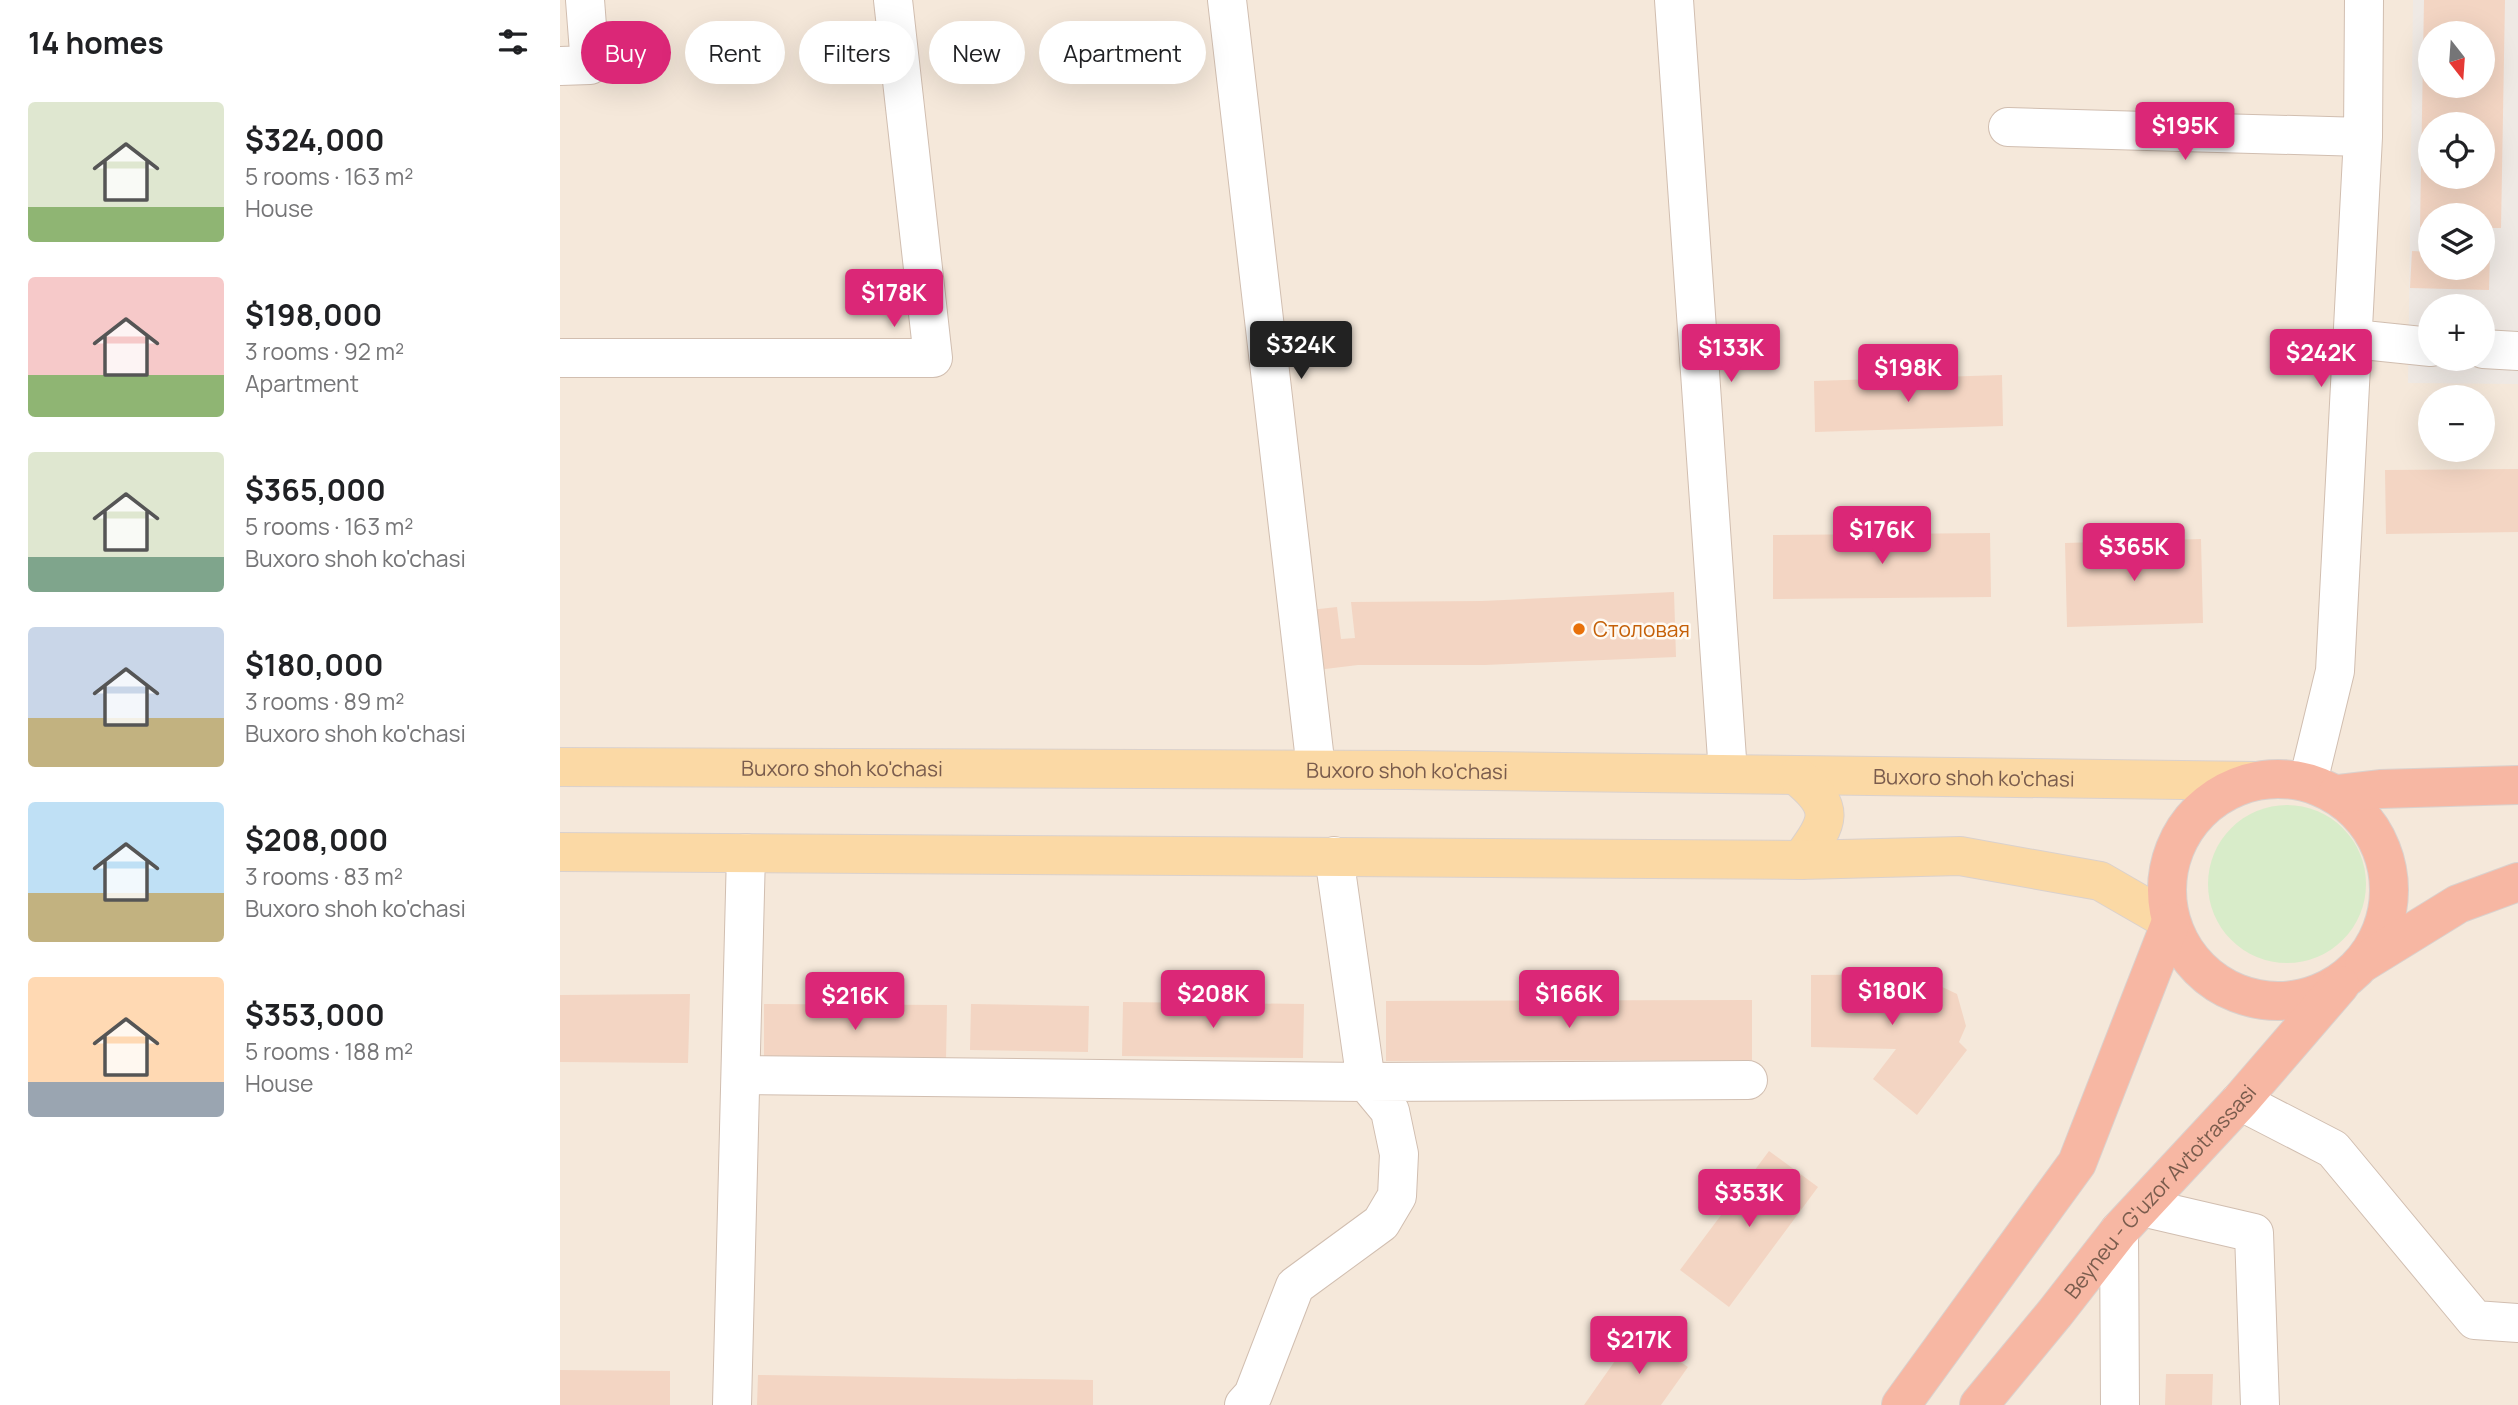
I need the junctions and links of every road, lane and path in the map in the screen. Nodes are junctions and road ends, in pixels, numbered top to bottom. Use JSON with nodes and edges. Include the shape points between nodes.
{"nodes":[{"id":1,"x":585,"y":0,"type":"edge"},
{"id":2,"x":893,"y":0,"type":"edge"},
{"id":3,"x":1227,"y":0,"type":"edge"},
{"id":4,"x":1674,"y":0,"type":"edge"},
{"id":5,"x":2364,"y":0,"type":"edge"},
{"id":6,"x":560,"y":66,"type":"edge"},
{"id":7,"x":2008,"y":127,"type":"dead end"},
{"id":8,"x":2363,"y":137,"type":"junction"},
{"id":9,"x":2354,"y":339,"type":"junction"},
{"id":10,"x":2418,"y":346,"type":"edge"},
{"id":11,"x":2495,"y":350,"type":"edge"},
{"id":12,"x":2518,"y":351,"type":"edge"},
{"id":13,"x":560,"y":358,"type":"edge"},
{"id":14,"x":560,"y":767,"type":"edge"},
{"id":15,"x":1316,"y":769,"type":"junction"},
{"id":16,"x":1728,"y":773,"type":"junction"},
{"id":17,"x":1797,"y":776,"type":"junction"},
{"id":18,"x":2256,"y":781,"type":"junction"},
{"id":19,"x":2518,"y":785,"type":"edge"},
{"id":20,"x":2323,"y":788,"type":"junction"},
{"id":21,"x":560,"y":852,"type":"edge"},
{"id":22,"x":746,"y":853,"type":"junction"},
{"id":23,"x":1334,"y":856,"type":"junction"},
{"id":24,"x":1801,"y":860,"type":"junction"},
{"id":25,"x":2518,"y":882,"type":"edge"},
{"id":26,"x":2172,"y":922,"type":"junction"},
{"id":27,"x":2353,"y":972,"type":"junction"},
{"id":28,"x":741,"y":1075,"type":"junction"},
{"id":29,"x":1748,"y":1080,"type":"dead end"},
{"id":30,"x":1366,"y":1082,"type":"junction"},
{"id":31,"x":2240,"y":1101,"type":"junction"},
{"id":32,"x":2131,"y":1219,"type":"junction"},
{"id":33,"x":2518,"y":1323,"type":"edge"},
{"id":34,"x":1254,"y":1402,"type":"edge"},
{"id":35,"x":732,"y":1405,"type":"edge"},
{"id":36,"x":1901,"y":1405,"type":"edge"},
{"id":37,"x":1979,"y":1405,"type":"edge"},
{"id":38,"x":2120,"y":1405,"type":"edge"},
{"id":39,"x":2260,"y":1405,"type":"edge"}],
"edges":[{"from":1,"to":6,"type":"street","via":[[590,65]]},
{"from":2,"to":13,"type":"street","via":[[933,358]]},
{"from":3,"to":15,"type":"street"},
{"from":4,"to":16,"type":"street"},
{"from":5,"to":8,"type":"street"},
{"from":7,"to":8,"type":"street"},
{"from":8,"to":9,"type":"street"},
{"from":9,"to":10,"type":"street"},
{"from":9,"to":20,"type":"street","via":[[2335,670]]},
{"from":11,"to":12,"type":"street"},
{"from":14,"to":15,"type":"main road","name":"Buxoro shoh ko'chasi"},
{"from":15,"to":16,"type":"main road","name":"Buxoro shoh ko'chasi"},
{"from":16,"to":17,"type":"main road","name":"Buxoro shoh ko'chasi"},
{"from":17,"to":18,"type":"main road","name":"Buxoro shoh ko'chasi"},
{"from":17,"to":24,"type":"main road","via":[[1819,797],[1825,818]]},
{"from":18,"to":20,"type":"highway","name":"Beyneu - G'uzor Avtotrassasi","via":[[2282,778]]},
{"from":18,"to":26,"type":"highway","name":"Beyneu - G'uzor Avtotrassasi","via":[[2208,803],[2176,845],[2168,870]]},
{"from":19,"to":20,"type":"highway","name":"Beyneu - G'uzor Avtotrassasi"},
{"from":20,"to":27,"type":"highway","name":"Beyneu - G'uzor Avtotrassasi","via":[[2354,808],[2372,828],[2389,876],[2385,924],[2376,944]]},
{"from":21,"to":22,"type":"main road"},
{"from":22,"to":23,"type":"main road"},
{"from":22,"to":28,"type":"street"},
{"from":23,"to":24,"type":"main road"},
{"from":23,"to":30,"type":"street"},
{"from":24,"to":26,"type":"main road","via":[[1960,856],[2100,881]]},
{"from":25,"to":27,"type":"highway","name":"Beyneu - G'uzor Avtotrassasi","via":[[2458,904]]},
{"from":26,"to":27,"type":"highway","name":"Beyneu - G'uzor Avtotrassasi","via":[[2198,968],[2242,995],[2294,1000],[2320,993]]},
{"from":26,"to":36,"type":"highway","name":"Beyneu - G'uzor Avtotrassasi","via":[[2077,1163]]},
{"from":27,"to":31,"type":"highway","name":"Beyneu - G'uzor Avtotrassasi"},
{"from":28,"to":30,"type":"street"},
{"from":28,"to":35,"type":"street"},
{"from":29,"to":30,"type":"street"},
{"from":30,"to":34,"type":"street","via":[[1390,1111],[1399,1154],[1397,1196],[1381,1223],[1295,1286]]},
{"from":31,"to":32,"type":"highway","name":"Beyneu - G'uzor Avtotrassasi"},
{"from":31,"to":33,"type":"street","via":[[2333,1149],[2475,1320]]},
{"from":32,"to":37,"type":"highway","name":"Beyneu - G'uzor Avtotrassasi"},
{"from":32,"to":38,"type":"street"},
{"from":32,"to":39,"type":"street","via":[[2254,1233]]}]}
